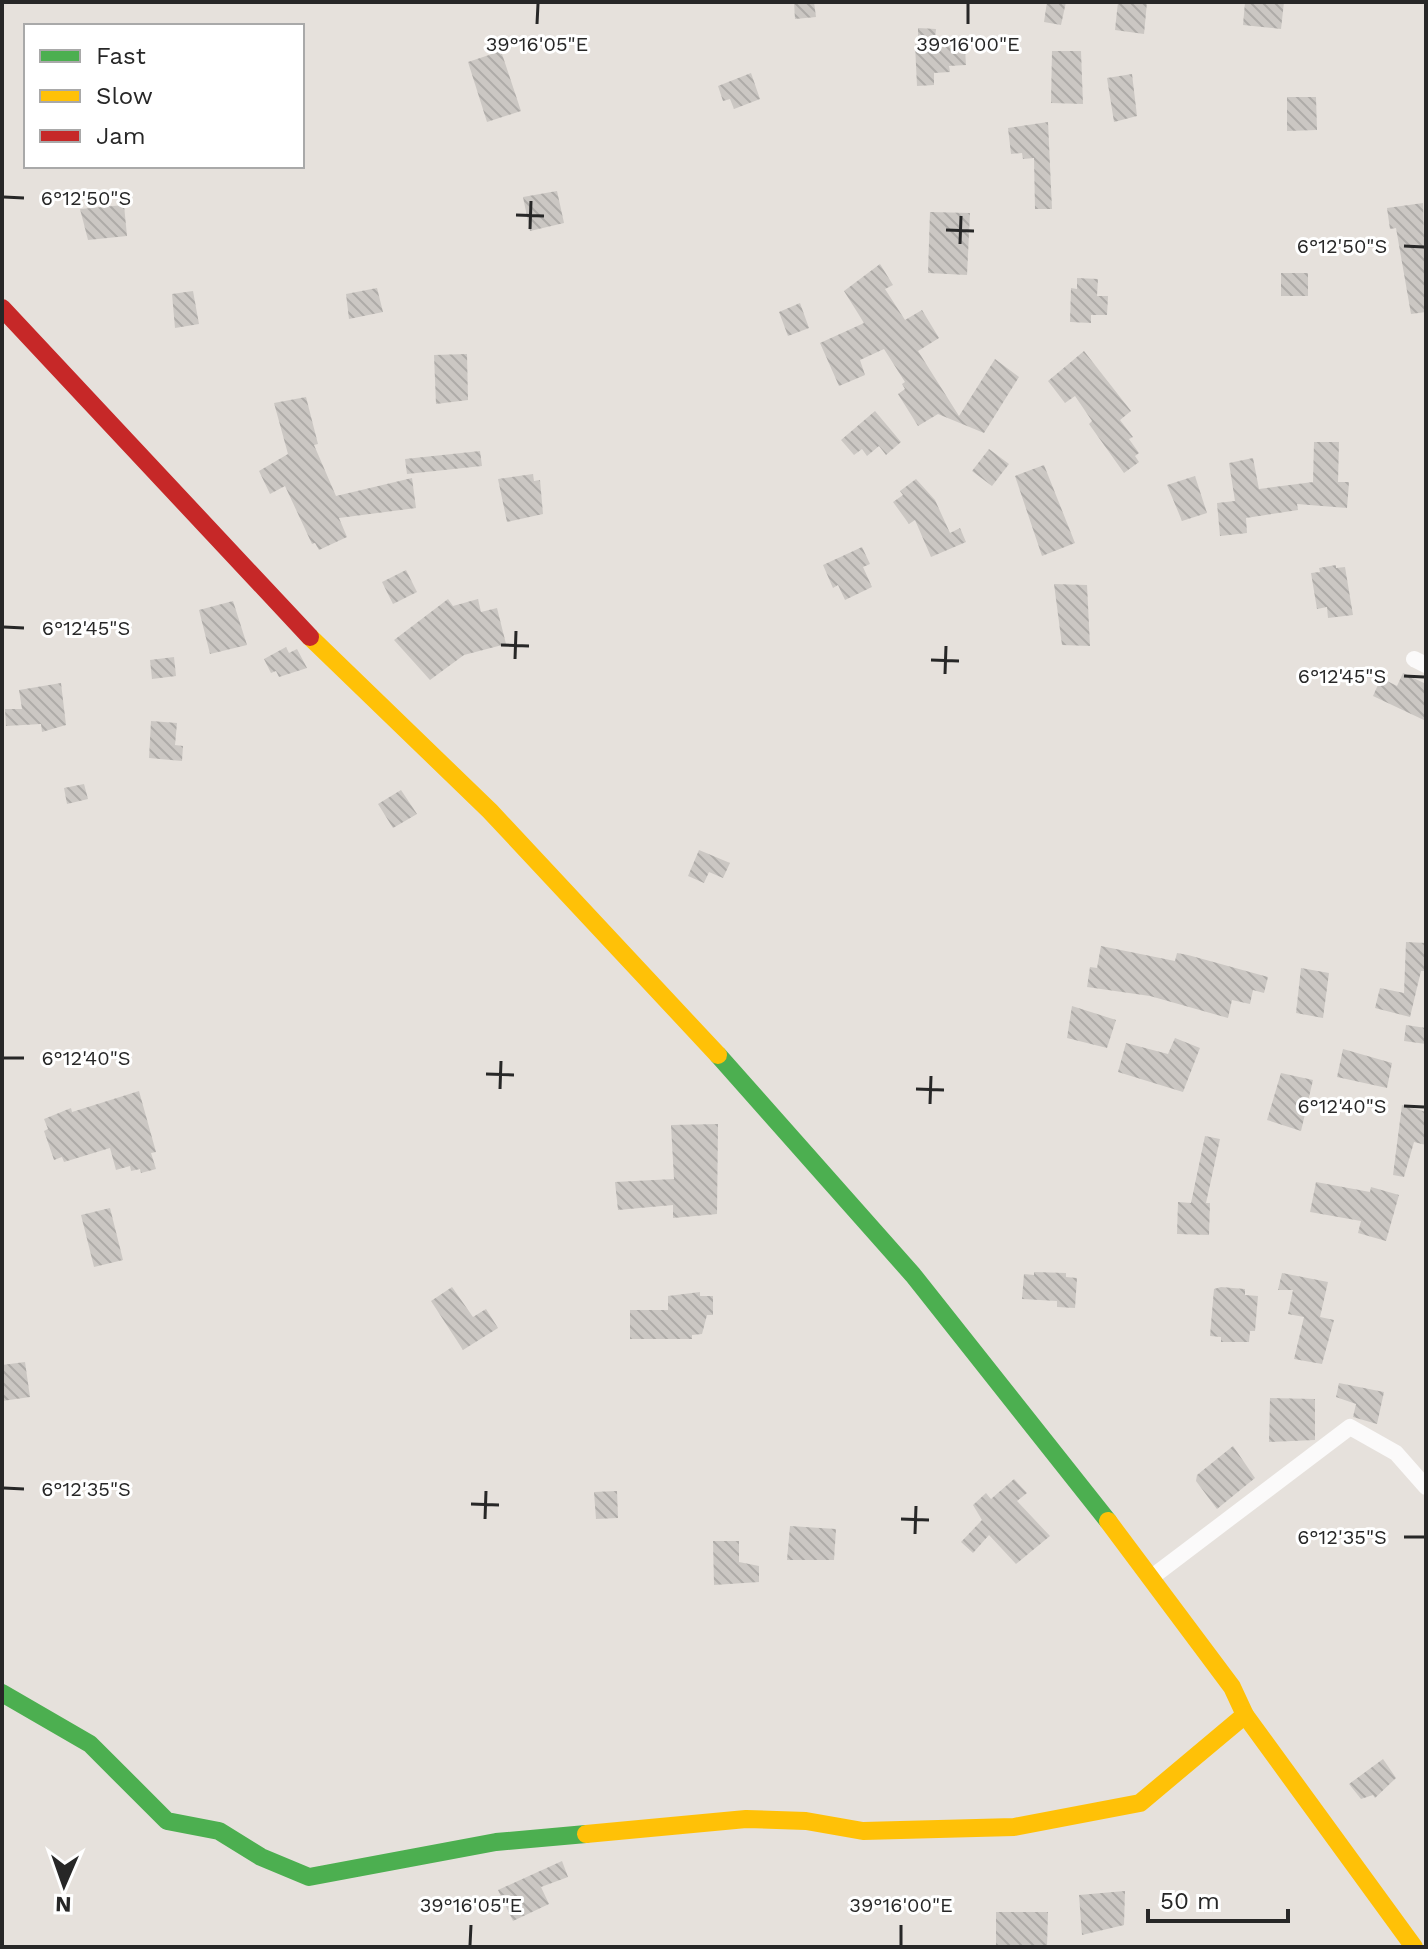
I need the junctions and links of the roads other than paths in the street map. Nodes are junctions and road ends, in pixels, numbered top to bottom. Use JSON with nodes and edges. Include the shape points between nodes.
{"nodes":[{"id":1,"x":2,"y":308,"type":"edge"},
{"id":2,"x":1426,"y":1487,"type":"edge"},
{"id":3,"x":1152,"y":1577,"type":"junction"},
{"id":4,"x":2,"y":1693,"type":"edge"},
{"id":5,"x":1245,"y":1715,"type":"junction"},
{"id":6,"x":1414,"y":1947,"type":"edge"}],
"edges":[{"from":1,"to":3,"type":"street","via":[[337,666],[490,811],[638,966],[913,1275]]},
{"from":2,"to":3,"type":"street","via":[[1396,1453],[1350,1427]]},
{"from":3,"to":5,"type":"street","via":[[1232,1687]]},
{"from":4,"to":5,"type":"street","via":[[90,1744],[167,1821],[219,1831],[261,1857],[309,1877],[496,1842],[746,1819],[806,1821],[863,1831],[1014,1827],[1140,1803]]},
{"from":5,"to":6,"type":"street"}]}
